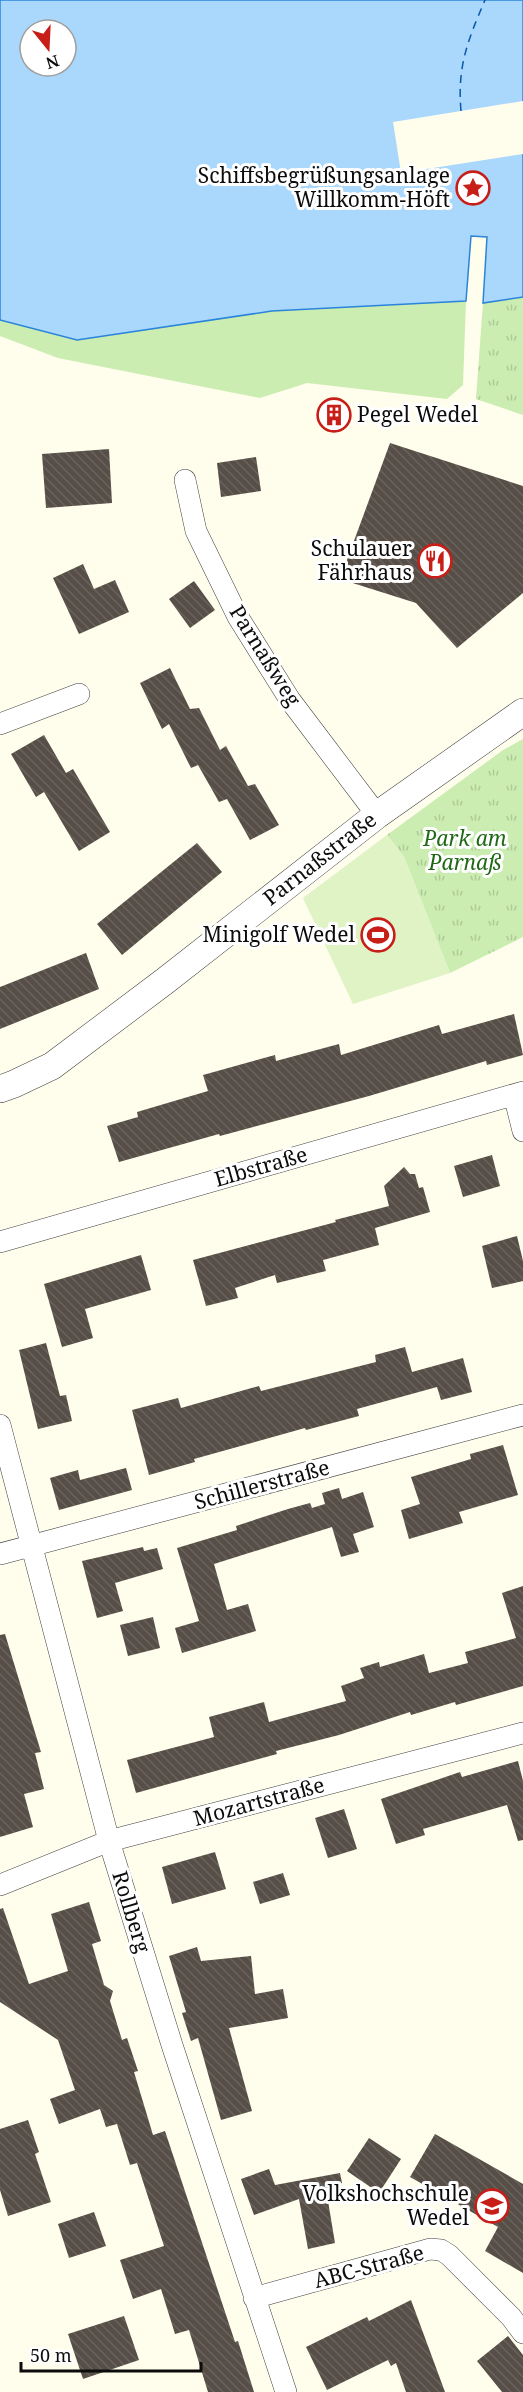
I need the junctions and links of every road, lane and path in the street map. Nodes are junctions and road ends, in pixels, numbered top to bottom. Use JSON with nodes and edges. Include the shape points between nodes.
{"nodes":[{"id":1,"x":185,"y":480,"type":"dead end"},
{"id":2,"x":79,"y":694,"type":"dead end"},
{"id":3,"x":523,"y":712,"type":"edge"},
{"id":4,"x":0,"y":724,"type":"edge"},
{"id":5,"x":376,"y":815,"type":"junction"},
{"id":6,"x":0,"y":1089,"type":"edge"},
{"id":7,"x":518,"y":1094,"type":"edge"},
{"id":8,"x":523,"y":1131,"type":"edge"},
{"id":9,"x":0,"y":1242,"type":"edge"},
{"id":10,"x":523,"y":1415,"type":"edge"},
{"id":11,"x":0,"y":1425,"type":"edge"},
{"id":12,"x":32,"y":1545,"type":"junction"},
{"id":13,"x":0,"y":1554,"type":"edge"},
{"id":14,"x":523,"y":1733,"type":"edge"},
{"id":15,"x":109,"y":1841,"type":"junction"},
{"id":16,"x":0,"y":1886,"type":"edge"},
{"id":17,"x":254,"y":2298,"type":"junction"},
{"id":18,"x":523,"y":2333,"type":"edge"},
{"id":19,"x":286,"y":2392,"type":"edge"}],
"edges":[{"from":1,"to":5,"type":"street","name":"Parnaßweg","via":[[196,531],[238,617],[290,700]]},
{"from":2,"to":4,"type":"street"},
{"from":3,"to":5,"type":"street","name":"Parnaßstraße"},
{"from":5,"to":6,"type":"street","name":"Parnaßstraße","via":[[52,1066]]},
{"from":7,"to":8,"type":"street"},
{"from":7,"to":9,"type":"street","name":"Elbstraße"},
{"from":10,"to":12,"type":"street","name":"Schillerstraße"},
{"from":11,"to":12,"type":"street","name":"Rollberg"},
{"from":12,"to":13,"type":"street","name":"Schillerstraße"},
{"from":12,"to":15,"type":"street","name":"Rollberg"},
{"from":14,"to":15,"type":"street","name":"Mozartstraße"},
{"from":15,"to":16,"type":"street","name":"Mozartstraße"},
{"from":15,"to":17,"type":"street","name":"Rollberg"},
{"from":17,"to":18,"type":"street","name":"ABC-Straße","via":[[441,2250],[512,2317]]},
{"from":17,"to":19,"type":"street","name":"Rollberg"}]}
